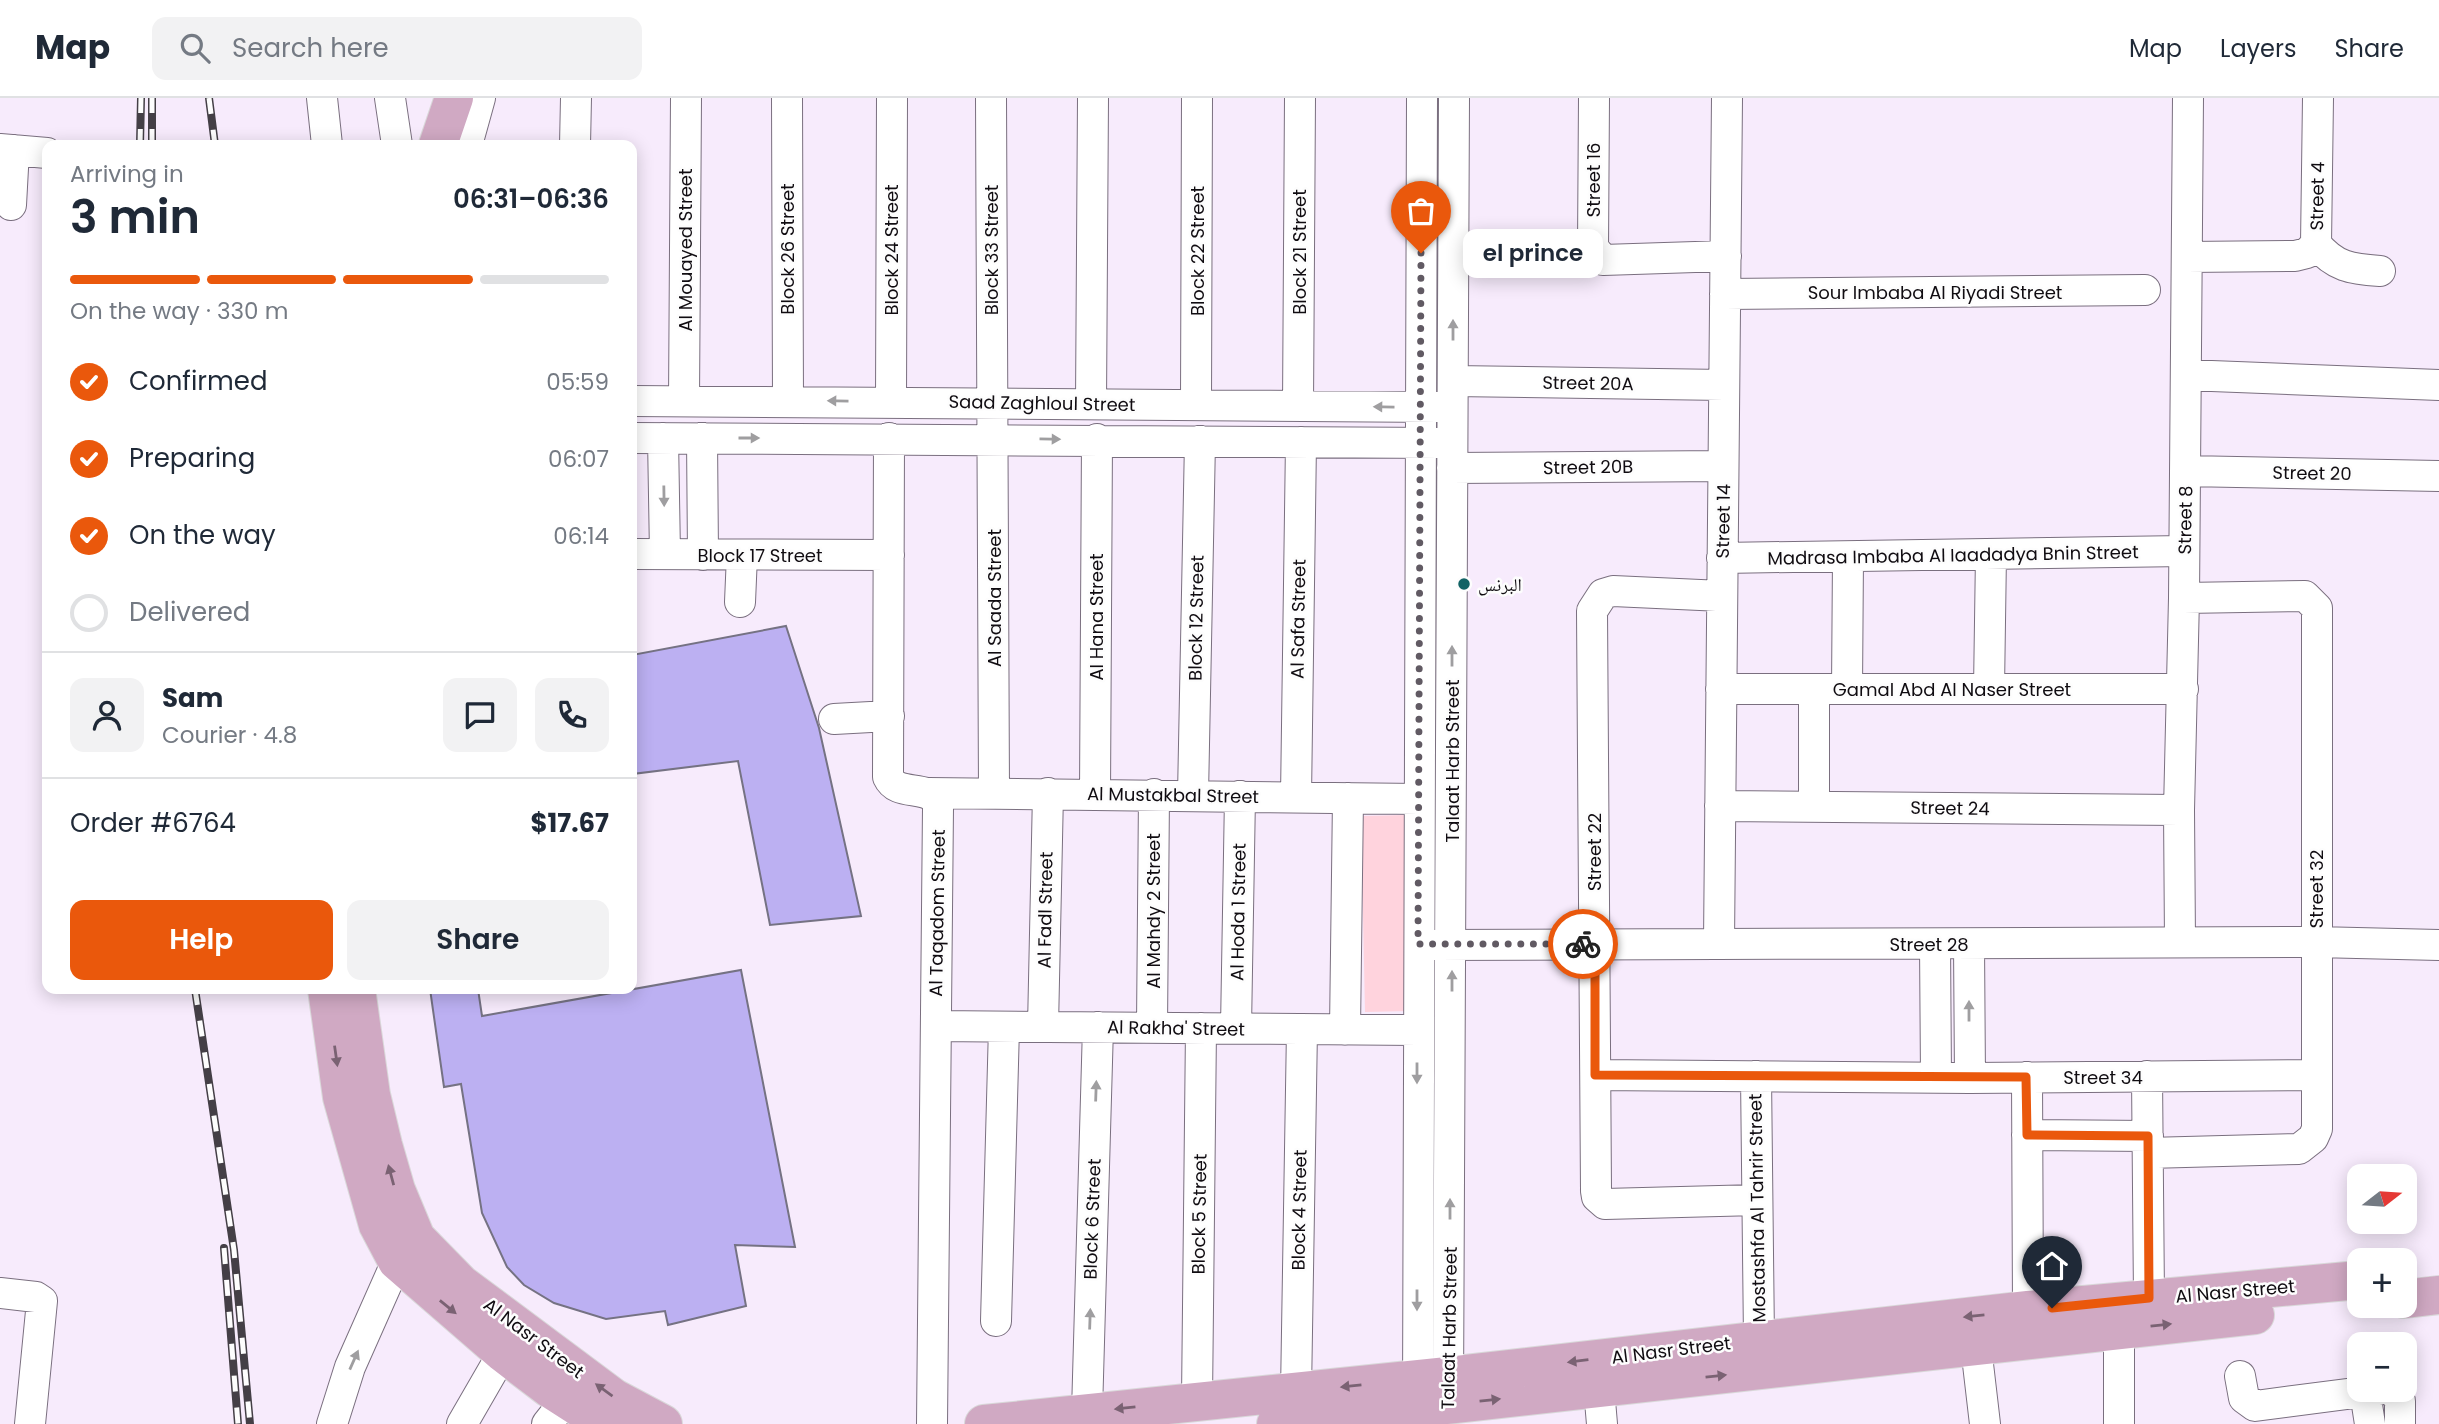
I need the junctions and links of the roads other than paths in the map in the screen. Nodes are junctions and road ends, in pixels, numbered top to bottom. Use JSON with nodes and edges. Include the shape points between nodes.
{"nodes":[{"id":1,"x":322,"y":98,"type":"edge"},
{"id":2,"x":390,"y":98,"type":"edge"},
{"id":3,"x":431,"y":98,"type":"edge"},
{"id":4,"x":454,"y":98,"type":"edge"},
{"id":5,"x":480,"y":98,"type":"edge"},
{"id":6,"x":576,"y":98,"type":"edge"},
{"id":7,"x":686,"y":98,"type":"edge"},
{"id":8,"x":787,"y":98,"type":"edge"},
{"id":9,"x":892,"y":98,"type":"edge"},
{"id":10,"x":991,"y":98,"type":"edge"},
{"id":11,"x":1093,"y":98,"type":"edge"},
{"id":12,"x":1198,"y":98,"type":"edge"},
{"id":13,"x":1300,"y":98,"type":"edge"},
{"id":14,"x":1422,"y":98,"type":"edge"},
{"id":15,"x":1454,"y":98,"type":"edge"},
{"id":16,"x":1594,"y":98,"type":"edge"},
{"id":17,"x":1727,"y":98,"type":"edge"},
{"id":18,"x":2188,"y":98,"type":"edge"},
{"id":19,"x":2318,"y":98,"type":"edge"},
{"id":20,"x":326,"y":140,"type":"edge"},
{"id":21,"x":396,"y":140,"type":"edge"},
{"id":22,"x":419,"y":140,"type":"edge"},
{"id":23,"x":440,"y":140,"type":"edge"},
{"id":24,"x":468,"y":140,"type":"edge"},
{"id":25,"x":575,"y":140,"type":"edge"},
{"id":26,"x":7,"y":149,"type":"edge"},
{"id":27,"x":42,"y":152,"type":"edge"},
{"id":28,"x":12,"y":205,"type":"dead end"},
{"id":29,"x":2316,"y":244,"type":"junction"},
{"id":30,"x":1726,"y":257,"type":"junction"},
{"id":31,"x":2187,"y":257,"type":"junction"},
{"id":32,"x":2380,"y":271,"type":"dead end"},
{"id":33,"x":2145,"y":290,"type":"dead end"},
{"id":34,"x":1726,"y":293,"type":"junction"},
{"id":35,"x":2186,"y":376,"type":"junction"},
{"id":36,"x":1724,"y":385,"type":"junction"},
{"id":37,"x":2439,"y":385,"type":"edge"},
{"id":38,"x":1452,"y":394,"type":"junction"},
{"id":39,"x":788,"y":400,"type":"junction"},
{"id":40,"x":637,"y":401,"type":"edge"},
{"id":41,"x":684,"y":401,"type":"junction"},
{"id":42,"x":891,"y":402,"type":"junction"},
{"id":43,"x":991,"y":402,"type":"junction"},
{"id":44,"x":1091,"y":404,"type":"junction"},
{"id":45,"x":1196,"y":404,"type":"junction"},
{"id":46,"x":1298,"y":406,"type":"junction"},
{"id":47,"x":1420,"y":407,"type":"junction"},
{"id":48,"x":637,"y":438,"type":"edge"},
{"id":49,"x":663,"y":438,"type":"junction"},
{"id":50,"x":702,"y":438,"type":"junction"},
{"id":51,"x":889,"y":438,"type":"junction"},
{"id":52,"x":994,"y":438,"type":"junction"},
{"id":53,"x":1097,"y":439,"type":"junction"},
{"id":54,"x":1200,"y":441,"type":"junction"},
{"id":55,"x":1301,"y":442,"type":"junction"},
{"id":56,"x":1420,"y":443,"type":"junction"},
{"id":57,"x":1452,"y":456,"type":"junction"},
{"id":58,"x":1723,"y":466,"type":"junction"},
{"id":59,"x":2186,"y":471,"type":"junction"},
{"id":60,"x":2439,"y":476,"type":"edge"},
{"id":61,"x":2184,"y":551,"type":"junction"},
{"id":62,"x":637,"y":554,"type":"edge"},
{"id":63,"x":665,"y":554,"type":"junction"},
{"id":64,"x":1991,"y":554,"type":"junction"},
{"id":65,"x":703,"y":555,"type":"junction"},
{"id":66,"x":743,"y":555,"type":"junction"},
{"id":67,"x":889,"y":555,"type":"junction"},
{"id":68,"x":1848,"y":557,"type":"junction"},
{"id":69,"x":1723,"y":558,"type":"junction"},
{"id":70,"x":1722,"y":596,"type":"junction"},
{"id":71,"x":2184,"y":598,"type":"junction"},
{"id":72,"x":740,"y":602,"type":"dead end"},
{"id":73,"x":1721,"y":689,"type":"junction"},
{"id":74,"x":1814,"y":689,"type":"junction"},
{"id":75,"x":1847,"y":689,"type":"junction"},
{"id":76,"x":1989,"y":689,"type":"junction"},
{"id":77,"x":2183,"y":689,"type":"junction"},
{"id":78,"x":888,"y":716,"type":"junction"},
{"id":79,"x":834,"y":719,"type":"dead end"},
{"id":80,"x":929,"y":793,"type":"junction"},
{"id":81,"x":994,"y":793,"type":"junction"},
{"id":82,"x":1048,"y":793,"type":"junction"},
{"id":83,"x":1095,"y":794,"type":"junction"},
{"id":84,"x":1154,"y":794,"type":"junction"},
{"id":85,"x":1192,"y":795,"type":"junction"},
{"id":86,"x":1240,"y":796,"type":"junction"},
{"id":87,"x":1296,"y":797,"type":"junction"},
{"id":88,"x":1348,"y":798,"type":"junction"},
{"id":89,"x":1418,"y":799,"type":"junction"},
{"id":90,"x":1720,"y":806,"type":"junction"},
{"id":91,"x":1814,"y":807,"type":"junction"},
{"id":92,"x":2179,"y":810,"type":"junction"},
{"id":93,"x":2180,"y":942,"type":"junction"},
{"id":94,"x":2316,"y":942,"type":"junction"},
{"id":95,"x":1719,"y":943,"type":"junction"},
{"id":96,"x":1935,"y":943,"type":"junction"},
{"id":97,"x":1418,"y":944,"type":"junction"},
{"id":98,"x":1452,"y":944,"type":"junction"},
{"id":99,"x":1595,"y":944,"type":"junction"},
{"id":100,"x":1969,"y":944,"type":"junction"},
{"id":101,"x":2439,"y":945,"type":"edge"},
{"id":102,"x":328,"y":994,"type":"edge"},
{"id":103,"x":357,"y":994,"type":"edge"},
{"id":104,"x":936,"y":1026,"type":"junction"},
{"id":105,"x":1004,"y":1027,"type":"junction"},
{"id":106,"x":1042,"y":1027,"type":"junction"},
{"id":107,"x":1098,"y":1027,"type":"junction"},
{"id":108,"x":1152,"y":1027,"type":"junction"},
{"id":109,"x":1201,"y":1028,"type":"junction"},
{"id":110,"x":1236,"y":1028,"type":"junction"},
{"id":111,"x":1301,"y":1029,"type":"junction"},
{"id":112,"x":1345,"y":1030,"type":"junction"},
{"id":113,"x":1417,"y":1030,"type":"junction"},
{"id":114,"x":1595,"y":1075,"type":"junction"},
{"id":115,"x":2316,"y":1075,"type":"junction"},
{"id":116,"x":1756,"y":1076,"type":"junction"},
{"id":117,"x":2147,"y":1076,"type":"junction"},
{"id":118,"x":1936,"y":1077,"type":"junction"},
{"id":119,"x":2026,"y":1077,"type":"junction"},
{"id":120,"x":1970,"y":1078,"type":"junction"},
{"id":121,"x":2027,"y":1135,"type":"junction"},
{"id":122,"x":2148,"y":1144,"type":"junction"},
{"id":123,"x":1757,"y":1200,"type":"junction"},
{"id":124,"x":407,"y":1250,"type":"junction"},
{"id":125,"x":2347,"y":1281,"type":"edge"},
{"id":126,"x":2432,"y":1282,"type":"edge"},
{"id":127,"x":2417,"y":1291,"type":"edge"},
{"id":128,"x":0,"y":1293,"type":"edge"},
{"id":129,"x":2149,"y":1298,"type":"junction"},
{"id":130,"x":2347,"y":1305,"type":"edge"},
{"id":131,"x":2028,"y":1310,"type":"junction"},
{"id":132,"x":996,"y":1321,"type":"dead end"},
{"id":133,"x":2119,"y":1330,"type":"junction"},
{"id":134,"x":1916,"y":1338,"type":"junction"},
{"id":135,"x":1759,"y":1340,"type":"junction"},
{"id":136,"x":1976,"y":1348,"type":"junction"},
{"id":137,"x":503,"y":1353,"type":"junction"},
{"id":138,"x":2240,"y":1376,"type":"dead end"},
{"id":139,"x":2347,"y":1394,"type":"edge"},
{"id":140,"x":1197,"y":1400,"type":"junction"},
{"id":141,"x":2375,"y":1402,"type":"edge"},
{"id":142,"x":2400,"y":1402,"type":"edge"},
{"id":143,"x":1433,"y":1403,"type":"edge"},
{"id":144,"x":1600,"y":1407,"type":"edge"},
{"id":145,"x":557,"y":1412,"type":"edge"},
{"id":146,"x":1087,"y":1412,"type":"junction"},
{"id":147,"x":1295,"y":1415,"type":"edge"},
{"id":148,"x":30,"y":1424,"type":"edge"},
{"id":149,"x":332,"y":1424,"type":"edge"},
{"id":150,"x":462,"y":1424,"type":"edge"},
{"id":151,"x":605,"y":1424,"type":"edge"},
{"id":152,"x":663,"y":1424,"type":"edge"},
{"id":153,"x":932,"y":1424,"type":"edge"},
{"id":154,"x":984,"y":1424,"type":"edge"},
{"id":155,"x":1985,"y":1424,"type":"edge"},
{"id":156,"x":2119,"y":1424,"type":"edge"},
{"id":157,"x":2370,"y":1424,"type":"edge"},
{"id":158,"x":2400,"y":1424,"type":"edge"}],
"edges":[{"from":1,"to":20,"type":"street"},
{"from":2,"to":21,"type":"street"},
{"from":3,"to":22,"type":"main road"},
{"from":4,"to":23,"type":"main road"},
{"from":5,"to":24,"type":"street"},
{"from":6,"to":25,"type":"street"},
{"from":7,"to":41,"type":"street","name":"Al Mouayed Street"},
{"from":8,"to":39,"type":"street","name":"Block 26 Street"},
{"from":9,"to":42,"type":"street","name":"Block 24 Street"},
{"from":10,"to":43,"type":"street","name":"Block 33 Street"},
{"from":11,"to":44,"type":"street"},
{"from":12,"to":45,"type":"street","name":"Block 22 Street"},
{"from":13,"to":46,"type":"street","name":"Block 21 Street"},
{"from":14,"to":47,"type":"street","name":"Talaat Harb Street"},
{"from":38,"to":15,"type":"street","name":"Talaat Harb Street","one_way":true},
{"from":16,"to":30,"type":"street","name":"Street 16","via":[[1593,247],[1598,257]]},
{"from":17,"to":30,"type":"street","name":"Street 14"},
{"from":18,"to":31,"type":"street","name":"Street 8"},
{"from":19,"to":29,"type":"street","name":"Street 4"},
{"from":26,"to":27,"type":"street"},
{"from":26,"to":28,"type":"street"},
{"from":29,"to":31,"type":"street","name":"Street 4","via":[[2295,256]]},
{"from":29,"to":32,"type":"street","via":[[2343,268]]},
{"from":30,"to":34,"type":"street","name":"Street 14"},
{"from":31,"to":35,"type":"street","name":"Street 8"},
{"from":33,"to":34,"type":"street","name":"Sour Imbaba Al Riyadi Street"},
{"from":34,"to":36,"type":"street","name":"Street 14"},
{"from":35,"to":37,"type":"street"},
{"from":35,"to":59,"type":"street","name":"Street 8"},
{"from":36,"to":38,"type":"street","name":"Street 20A"},
{"from":36,"to":58,"type":"street","name":"Street 14"},
{"from":38,"to":47,"type":"street","name":"Saad Zaghloul Street"},
{"from":38,"to":57,"type":"street","name":"Talaat Harb Street"},
{"from":39,"to":41,"type":"street","name":"Saad Zaghloul Street"},
{"from":42,"to":39,"type":"street","name":"Saad Zaghloul Street","one_way":true},
{"from":40,"to":41,"type":"street","name":"Saad Zaghloul Street"},
{"from":42,"to":43,"type":"street","name":"Saad Zaghloul Street"},
{"from":43,"to":44,"type":"street","name":"Saad Zaghloul Street"},
{"from":43,"to":52,"type":"street","name":"Al Saada Street"},
{"from":44,"to":45,"type":"street","name":"Saad Zaghloul Street"},
{"from":45,"to":46,"type":"street","name":"Saad Zaghloul Street"},
{"from":47,"to":46,"type":"street","name":"Saad Zaghloul Street","one_way":true},
{"from":47,"to":56,"type":"street","name":"Talaat Harb Street"},
{"from":48,"to":49,"type":"street","name":"Saad Zaghloul Street"},
{"from":49,"to":50,"type":"street","name":"Saad Zaghloul Street"},
{"from":49,"to":63,"type":"street","one_way":true},
{"from":50,"to":51,"type":"street","name":"Saad Zaghloul Street","one_way":true},
{"from":50,"to":65,"type":"street"},
{"from":51,"to":52,"type":"street","name":"Saad Zaghloul Street"},
{"from":51,"to":67,"type":"street"},
{"from":52,"to":53,"type":"street","name":"Saad Zaghloul Street","one_way":true},
{"from":52,"to":81,"type":"street","name":"Al Saada Street"},
{"from":53,"to":54,"type":"street","name":"Saad Zaghloul Street"},
{"from":53,"to":83,"type":"street","name":"Al Hana Street"},
{"from":54,"to":55,"type":"street","name":"Saad Zaghloul Street"},
{"from":54,"to":85,"type":"street","name":"Block 12 Street"},
{"from":55,"to":56,"type":"street","name":"Saad Zaghloul Street"},
{"from":55,"to":87,"type":"street","name":"Al Safa Street"},
{"from":56,"to":57,"type":"street","name":"Saad Zaghloul Street"},
{"from":56,"to":89,"type":"street","name":"Talaat Harb Street"},
{"from":57,"to":58,"type":"street","name":"Street 20B"},
{"from":98,"to":57,"type":"street","name":"Talaat Harb Street","one_way":true},
{"from":58,"to":69,"type":"street","name":"Street 14"},
{"from":59,"to":60,"type":"street","name":"Street 20"},
{"from":59,"to":61,"type":"street","name":"Street 8"},
{"from":61,"to":64,"type":"street","name":"Madrasa Imbaba Al Iaadadya Bnin Street"},
{"from":61,"to":71,"type":"street","name":"Street 8"},
{"from":62,"to":63,"type":"street","name":"Block 17 Street"},
{"from":63,"to":65,"type":"street","name":"Block 17 Street"},
{"from":64,"to":68,"type":"street","name":"Madrasa Imbaba Al Iaadadya Bnin Street"},
{"from":64,"to":76,"type":"street"},
{"from":65,"to":66,"type":"street","name":"Block 17 Street"},
{"from":66,"to":67,"type":"street","name":"Block 17 Street"},
{"from":66,"to":72,"type":"street"},
{"from":67,"to":78,"type":"street"},
{"from":68,"to":69,"type":"street","name":"Madrasa Imbaba Al Iaadadya Bnin Street"},
{"from":68,"to":75,"type":"street"},
{"from":69,"to":70,"type":"street","name":"Street 14"},
{"from":70,"to":73,"type":"street","name":"Street 14"},
{"from":70,"to":99,"type":"street","name":"Street 22","via":[[1613,591],[1603,594],[1592,611]]},
{"from":71,"to":77,"type":"street","name":"Street 8"},
{"from":71,"to":94,"type":"street","name":"Street 32","via":[[2305,596],[2317,608]]},
{"from":73,"to":74,"type":"street","name":"Gamal Abd Al Naser Street"},
{"from":73,"to":90,"type":"street","name":"Street 14"},
{"from":74,"to":75,"type":"street","name":"Gamal Abd Al Naser Street"},
{"from":74,"to":91,"type":"street"},
{"from":75,"to":76,"type":"street","name":"Gamal Abd Al Naser Street"},
{"from":76,"to":77,"type":"street","name":"Gamal Abd Al Naser Street"},
{"from":77,"to":92,"type":"street","name":"Street 8"},
{"from":78,"to":79,"type":"street"},
{"from":78,"to":80,"type":"street","via":[[891,783]]},
{"from":80,"to":81,"type":"street","name":"Al Mustakbal Street"},
{"from":80,"to":104,"type":"street","name":"Al Taqadom Street","via":[[938,801]]},
{"from":81,"to":82,"type":"street","name":"Al Mustakbal Street"},
{"from":82,"to":83,"type":"street","name":"Al Mustakbal Street"},
{"from":82,"to":106,"type":"street","name":"Al Fadl Street"},
{"from":83,"to":84,"type":"street","name":"Al Mustakbal Street"},
{"from":84,"to":85,"type":"street","name":"Al Mustakbal Street"},
{"from":84,"to":108,"type":"street","name":"Al Mahdy 2 Street"},
{"from":85,"to":86,"type":"street","name":"Al Mustakbal Street"},
{"from":86,"to":87,"type":"street","name":"Al Mustakbal Street"},
{"from":86,"to":110,"type":"street","name":"Al Hoda 1 Street"},
{"from":87,"to":88,"type":"street","name":"Al Mustakbal Street"},
{"from":88,"to":89,"type":"street","name":"Al Mustakbal Street"},
{"from":88,"to":112,"type":"street"},
{"from":89,"to":97,"type":"street","name":"Talaat Harb Street"},
{"from":90,"to":91,"type":"street","name":"Street 24"},
{"from":90,"to":95,"type":"street","name":"Street 14"},
{"from":91,"to":92,"type":"street","name":"Street 24"},
{"from":92,"to":93,"type":"street","name":"Street 8"},
{"from":93,"to":94,"type":"street","name":"Street 28"},
{"from":93,"to":100,"type":"street","name":"Street 28"},
{"from":94,"to":101,"type":"street","name":"Street 28"},
{"from":94,"to":115,"type":"street","name":"Street 32"},
{"from":95,"to":96,"type":"street","name":"Street 28"},
{"from":95,"to":99,"type":"street","name":"Street 28"},
{"from":96,"to":100,"type":"street","name":"Street 28"},
{"from":96,"to":118,"type":"street"},
{"from":97,"to":98,"type":"street","name":"Street 28"},
{"from":97,"to":113,"type":"street","name":"Talaat Harb Street"},
{"from":98,"to":99,"type":"street","name":"Street 28"},
{"from":143,"to":98,"type":"street","name":"Talaat Harb Street","one_way":true},
{"from":99,"to":114,"type":"street","name":"Street 22"},
{"from":120,"to":100,"type":"street","one_way":true},
{"from":102,"to":124,"type":"main road","one_way":true,"via":[[352,1134],[378,1225]]},
{"from":124,"to":103,"type":"main road","one_way":true,"via":[[377,1120]]},
{"from":104,"to":105,"type":"street","name":"Al Rakha' Street"},
{"from":104,"to":153,"type":"street","name":"Al Taqadom Street"},
{"from":105,"to":106,"type":"street","name":"Al Rakha' Street"},
{"from":105,"to":132,"type":"street"},
{"from":106,"to":107,"type":"street","name":"Al Rakha' Street"},
{"from":107,"to":108,"type":"street","name":"Al Rakha' Street"},
{"from":146,"to":107,"type":"street","name":"Block 6 Street","one_way":true},
{"from":108,"to":109,"type":"street","name":"Al Rakha' Street"},
{"from":109,"to":110,"type":"street","name":"Al Rakha' Street"},
{"from":109,"to":140,"type":"street","name":"Block 5 Street"},
{"from":110,"to":111,"type":"street","name":"Al Rakha' Street"},
{"from":111,"to":112,"type":"street","name":"Al Rakha' Street"},
{"from":111,"to":147,"type":"street","name":"Block 4 Street"},
{"from":112,"to":113,"type":"street","name":"Al Rakha' Street"},
{"from":113,"to":143,"type":"street","name":"Talaat Harb Street","one_way":true},
{"from":114,"to":116,"type":"street","name":"Street 34"},
{"from":114,"to":123,"type":"street","name":"Street 22","via":[[1600,1201]]},
{"from":115,"to":117,"type":"street","name":"Street 34"},
{"from":115,"to":122,"type":"street","name":"Street 32","via":[[2317,1129],[2299,1149]]},
{"from":116,"to":118,"type":"street","name":"Street 34"},
{"from":116,"to":123,"type":"street","name":"Mostashfa Al Tahrir Street"},
{"from":117,"to":119,"type":"street","name":"Street 34"},
{"from":117,"to":122,"type":"street"},
{"from":118,"to":120,"type":"street","name":"Street 34"},
{"from":119,"to":120,"type":"street","name":"Street 34"},
{"from":119,"to":121,"type":"street"},
{"from":121,"to":122,"type":"street","name":"Street 32"},
{"from":121,"to":131,"type":"street"},
{"from":122,"to":129,"type":"street"},
{"from":123,"to":135,"type":"street","name":"Mostashfa Al Tahrir Street"},
{"from":124,"to":137,"type":"main road","name":"Al Nasr Street","one_way":true},
{"from":149,"to":124,"type":"street","one_way":true,"via":[[350,1367]]},
{"from":152,"to":124,"type":"main road","name":"Al Nasr Street","one_way":true,"via":[[614,1398]]},
{"from":125,"to":129,"type":"main road","name":"Al Nasr Street"},
{"from":126,"to":127,"type":"main road"},
{"from":128,"to":148,"type":"street","via":[[42,1301]]},
{"from":129,"to":131,"type":"main road","name":"Al Nasr Street"},
{"from":133,"to":130,"type":"main road","name":"Al Nasr Street","one_way":true},
{"from":131,"to":134,"type":"main road","name":"Al Nasr Street","one_way":true},
{"from":133,"to":136,"type":"main road","name":"Al Nasr Street"},
{"from":133,"to":156,"type":"street"},
{"from":134,"to":135,"type":"main road","name":"Al Nasr Street"},
{"from":134,"to":136,"type":"main road","name":"Al Nasr Street"},
{"from":144,"to":134,"type":"main road","name":"Al Nasr Street","one_way":true},
{"from":135,"to":143,"type":"main road","name":"Al Nasr Street","one_way":true},
{"from":136,"to":155,"type":"street"},
{"from":137,"to":145,"type":"main road","name":"Al Nasr Street"},
{"from":137,"to":150,"type":"street"},
{"from":138,"to":139,"type":"street","via":[[2244,1398],[2255,1406]]},
{"from":140,"to":146,"type":"main road","name":"Al Nasr Street","one_way":true},
{"from":140,"to":147,"type":"main road","name":"Al Nasr Street"},
{"from":141,"to":157,"type":"street"},
{"from":142,"to":158,"type":"street"},
{"from":143,"to":144,"type":"main road","name":"Al Nasr Street","one_way":true},
{"from":143,"to":147,"type":"main road","name":"Al Nasr Street"},
{"from":145,"to":151,"type":"main road","name":"Al Nasr Street"},
{"from":146,"to":154,"type":"main road","name":"Al Nasr Street"}]}
